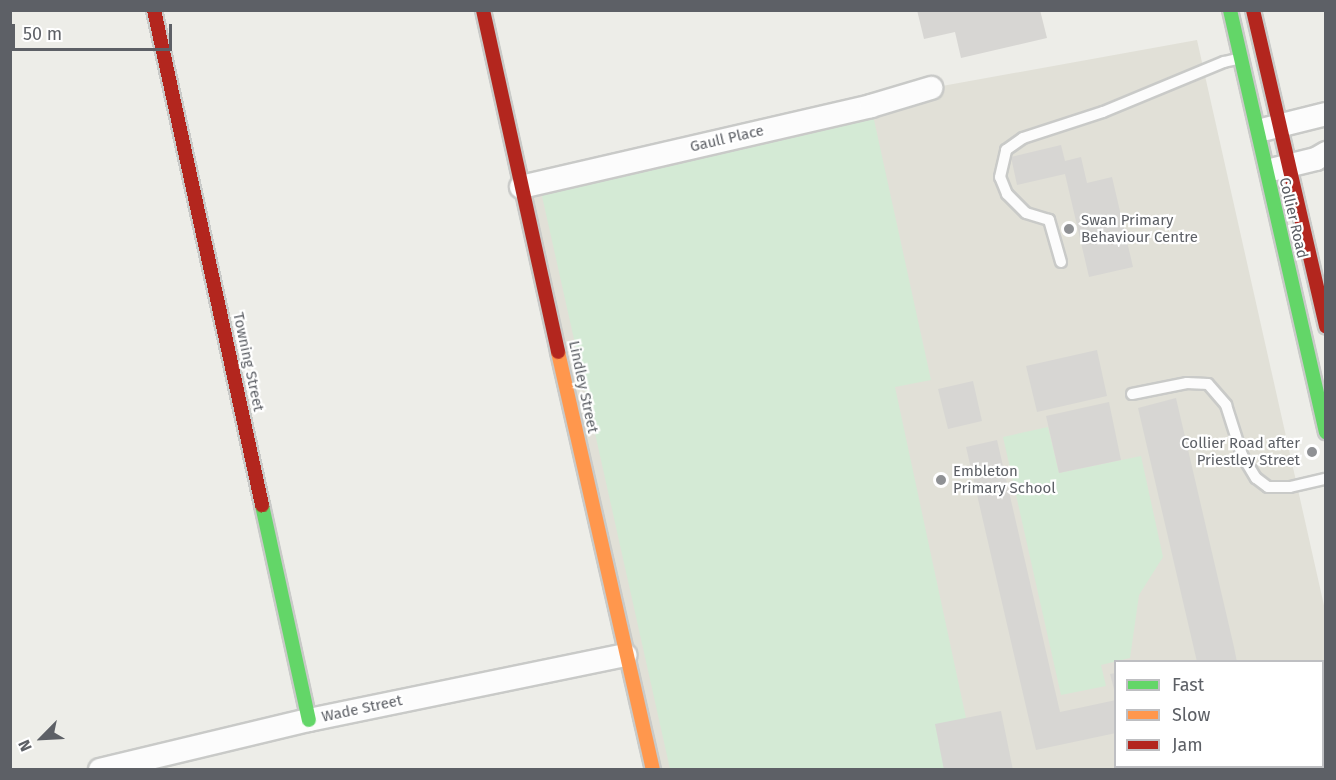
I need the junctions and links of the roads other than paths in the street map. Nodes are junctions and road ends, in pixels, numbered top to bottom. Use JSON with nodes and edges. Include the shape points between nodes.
{"nodes":[{"id":1,"x":154,"y":10,"type":"edge"},
{"id":2,"x":483,"y":10,"type":"edge"},
{"id":3,"x":1230,"y":10,"type":"edge"},
{"id":4,"x":1253,"y":10,"type":"edge"},
{"id":5,"x":1240,"y":58,"type":"junction"},
{"id":6,"x":931,"y":88,"type":"dead end"},
{"id":7,"x":1326,"y":114,"type":"edge"},
{"id":8,"x":1281,"y":126,"type":"junction"},
{"id":9,"x":1256,"y":132,"type":"junction"},
{"id":10,"x":1326,"y":153,"type":"edge"},
{"id":11,"x":1289,"y":166,"type":"junction"},
{"id":12,"x":1265,"y":172,"type":"junction"},
{"id":13,"x":521,"y":187,"type":"junction"},
{"id":14,"x":1061,"y":262,"type":"dead end"},
{"id":15,"x":1326,"y":327,"type":"edge"},
{"id":16,"x":1132,"y":394,"type":"dead end"},
{"id":17,"x":1326,"y":432,"type":"edge"},
{"id":18,"x":1326,"y":479,"type":"edge"},
{"id":19,"x":625,"y":655,"type":"junction"},
{"id":20,"x":309,"y":720,"type":"junction"},
{"id":21,"x":100,"y":770,"type":"edge"},
{"id":22,"x":653,"y":770,"type":"edge"}],
"edges":[{"from":1,"to":20,"type":"street","name":"Towning Street"},
{"from":2,"to":13,"type":"street","name":"Lindley Street"},
{"from":3,"to":5,"type":"street","name":"Collier Road"},
{"from":4,"to":8,"type":"street","name":"Collier Road"},
{"from":5,"to":9,"type":"street","name":"Collier Road"},
{"from":5,"to":14,"type":"lane","via":[[1103,112],[1023,138],[1006,150],[1000,177],[1007,194],[1026,213],[1049,220]]},
{"from":6,"to":13,"type":"street","name":"Gaull Place","via":[[872,106]]},
{"from":7,"to":8,"type":"street"},
{"from":8,"to":9,"type":"street"},
{"from":8,"to":11,"type":"street","name":"Collier Road"},
{"from":9,"to":12,"type":"street","name":"Collier Road"},
{"from":10,"to":11,"type":"street"},
{"from":11,"to":12,"type":"street"},
{"from":11,"to":15,"type":"street","name":"Collier Road"},
{"from":12,"to":17,"type":"street","name":"Collier Road"},
{"from":13,"to":19,"type":"street","name":"Lindley Street"},
{"from":16,"to":18,"type":"lane","via":[[1187,383],[1208,384],[1227,405],[1242,455],[1256,478],[1268,487],[1290,487]]},
{"from":19,"to":20,"type":"street","name":"Wade Street"},
{"from":19,"to":22,"type":"street","name":"Lindley Street"},
{"from":20,"to":21,"type":"street","name":"Wade Street"}]}
